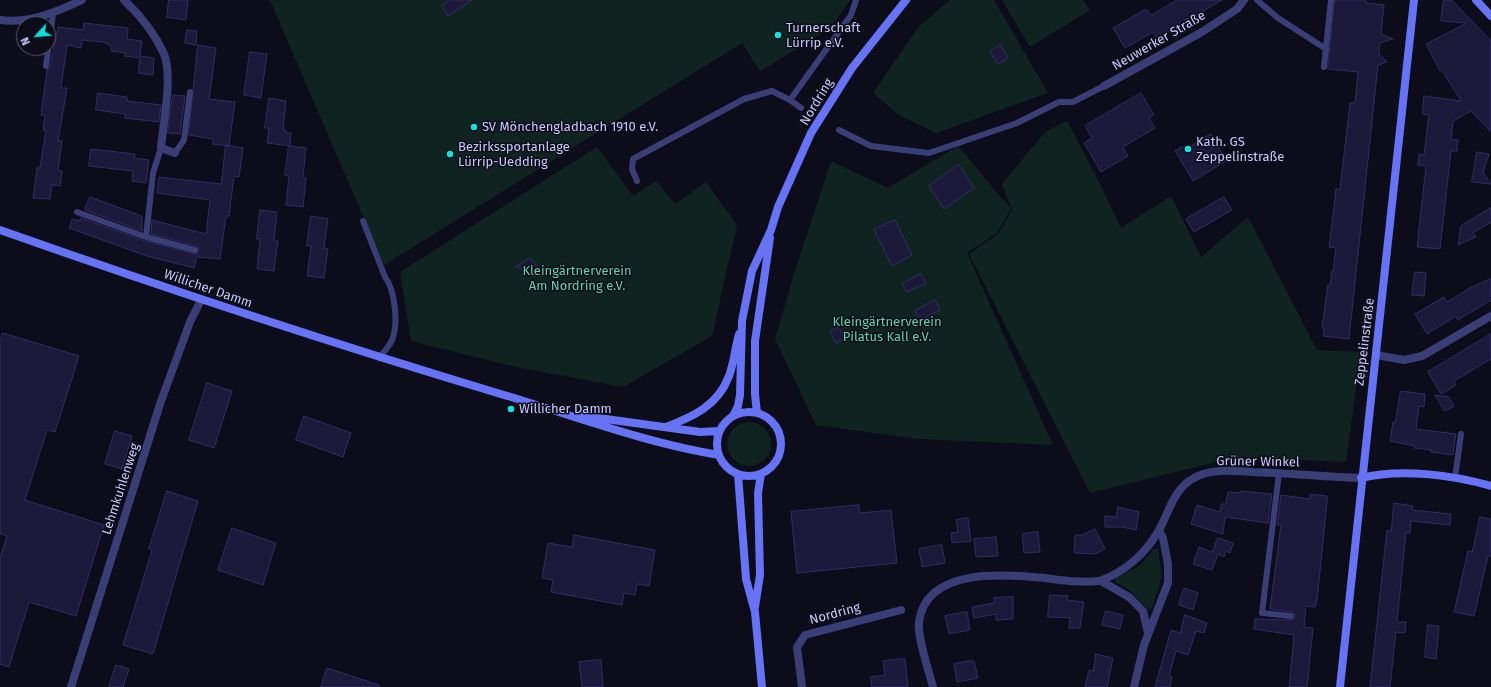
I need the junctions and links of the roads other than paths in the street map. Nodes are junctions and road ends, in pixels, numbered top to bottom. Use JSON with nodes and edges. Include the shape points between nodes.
{"nodes":[{"id":1,"x":82,"y":0,"type":"edge"},
{"id":2,"x":124,"y":0,"type":"edge"},
{"id":3,"x":856,"y":0,"type":"edge"},
{"id":4,"x":906,"y":0,"type":"edge"},
{"id":5,"x":1244,"y":0,"type":"edge"},
{"id":6,"x":1257,"y":0,"type":"edge"},
{"id":7,"x":1331,"y":0,"type":"edge"},
{"id":8,"x":1414,"y":0,"type":"edge"},
{"id":9,"x":1476,"y":0,"type":"edge"},
{"id":10,"x":53,"y":14,"type":"junction"},
{"id":11,"x":1491,"y":16,"type":"edge"},
{"id":12,"x":0,"y":20,"type":"edge"},
{"id":13,"x":1326,"y":49,"type":"junction"},
{"id":14,"x":46,"y":66,"type":"dead end"},
{"id":15,"x":1324,"y":68,"type":"dead end"},
{"id":16,"x":1104,"y":86,"type":"joint"},
{"id":17,"x":190,"y":92,"type":"dead end"},
{"id":18,"x":790,"y":100,"type":"junction"},
{"id":19,"x":801,"y":108,"type":"dead end"},
{"id":20,"x":839,"y":130,"type":"dead end"},
{"id":21,"x":161,"y":148,"type":"junction"},
{"id":22,"x":175,"y":153,"type":"joint"},
{"id":23,"x":637,"y":181,"type":"dead end"},
{"id":24,"x":77,"y":212,"type":"dead end"},
{"id":25,"x":363,"y":221,"type":"dead end"},
{"id":26,"x":0,"y":230,"type":"edge"},
{"id":27,"x":771,"y":230,"type":"junction"},
{"id":28,"x":146,"y":237,"type":"junction"},
{"id":29,"x":195,"y":250,"type":"dead end"},
{"id":30,"x":201,"y":300,"type":"junction"},
{"id":31,"x":1491,"y":316,"type":"edge"},
{"id":32,"x":742,"y":321,"type":"junction"},
{"id":33,"x":1376,"y":355,"type":"junction"},
{"id":34,"x":379,"y":358,"type":"junction"},
{"id":35,"x":757,"y":413,"type":"junction"},
{"id":36,"x":571,"y":415,"type":"junction"},
{"id":37,"x":733,"y":416,"type":"junction"},
{"id":38,"x":664,"y":428,"type":"junction"},
{"id":39,"x":719,"y":431,"type":"junction"},
{"id":40,"x":1461,"y":434,"type":"dead end"},
{"id":41,"x":719,"y":455,"type":"junction"},
{"id":42,"x":1279,"y":472,"type":"junction"},
{"id":43,"x":738,"y":474,"type":"junction"},
{"id":44,"x":760,"y":474,"type":"junction"},
{"id":45,"x":1361,"y":478,"type":"junction"},
{"id":46,"x":1455,"y":478,"type":"junction"},
{"id":47,"x":1491,"y":486,"type":"edge"},
{"id":48,"x":1159,"y":530,"type":"junction"},
{"id":49,"x":1101,"y":581,"type":"junction"},
{"id":50,"x":901,"y":610,"type":"dead end"},
{"id":51,"x":755,"y":612,"type":"junction"},
{"id":52,"x":1291,"y":616,"type":"dead end"},
{"id":53,"x":1148,"y":633,"type":"junction"},
{"id":54,"x":71,"y":687,"type":"edge"},
{"id":55,"x":762,"y":687,"type":"edge"},
{"id":56,"x":802,"y":687,"type":"edge"},
{"id":57,"x":933,"y":687,"type":"edge"},
{"id":58,"x":1134,"y":687,"type":"edge"},
{"id":59,"x":1340,"y":687,"type":"edge"}],
"edges":[{"from":1,"to":10,"type":"street"},
{"from":2,"to":21,"type":"street","via":[[147,26],[164,55],[168,76]]},
{"from":3,"to":18,"type":"lane","via":[[851,15]]},
{"from":4,"to":27,"type":"main road","name":"Nordring","via":[[852,68],[811,133],[778,207]]},
{"from":5,"to":16,"type":"street","name":"Neuwerker Straße","via":[[1237,9],[1202,32]]},
{"from":6,"to":13,"type":"lane","via":[[1278,18]]},
{"from":7,"to":13,"type":"lane"},
{"from":8,"to":33,"type":"main road","name":"Zeppelinstraße"},
{"from":9,"to":11,"type":"main road"},
{"from":10,"to":12,"type":"street","via":[[9,21]]},
{"from":10,"to":14,"type":"lane"},
{"from":13,"to":15,"type":"lane"},
{"from":16,"to":20,"type":"lane","via":[[1073,102],[1059,102],[1017,123],[929,154],[871,146]]},
{"from":17,"to":22,"type":"lane","via":[[184,140]]},
{"from":18,"to":19,"type":"lane"},
{"from":18,"to":23,"type":"lane","via":[[772,91],[744,99],[634,159],[632,169]]},
{"from":21,"to":22,"type":"street"},
{"from":21,"to":28,"type":"lane","via":[[153,172]]},
{"from":24,"to":28,"type":"lane"},
{"from":25,"to":34,"type":"lane","via":[[389,282],[396,320],[393,339]]},
{"from":26,"to":30,"type":"main road","name":"Willicher Damm"},
{"from":27,"to":32,"type":"main road","name":"Nordring","via":[[752,271]]},
{"from":27,"to":35,"type":"main road","name":"Nordring","via":[[755,341]]},
{"from":28,"to":29,"type":"lane"},
{"from":30,"to":34,"type":"main road","name":"Willicher Damm"},
{"from":30,"to":54,"type":"street","name":"Lehmkuhlenweg","via":[[190,322],[160,404]]},
{"from":31,"to":33,"type":"street","via":[[1422,356],[1404,360]]},
{"from":32,"to":37,"type":"main road","name":"Nordring","via":[[740,395]]},
{"from":32,"to":38,"type":"main road","via":[[729,377],[719,395],[703,410]]},
{"from":33,"to":45,"type":"main road","name":"Zeppelinstraße"},
{"from":34,"to":36,"type":"main road","name":"Willicher Damm"},
{"from":35,"to":37,"type":"main road"},
{"from":35,"to":44,"type":"main road","via":[[774,423],[781,442],[776,461]]},
{"from":36,"to":38,"type":"main road","name":"Willicher Damm","via":[[617,419]]},
{"from":36,"to":41,"type":"main road","name":"Willicher Damm","via":[[615,431]]},
{"from":37,"to":39,"type":"main road"},
{"from":38,"to":39,"type":"main road","name":"Willicher Damm","via":[[700,432]]},
{"from":39,"to":41,"type":"main road"},
{"from":40,"to":46,"type":"lane"},
{"from":41,"to":43,"type":"main road","via":[[730,470]]},
{"from":42,"to":45,"type":"street","name":"Grüner Winkel"},
{"from":42,"to":48,"type":"street","name":"Grüner Winkel","via":[[1218,471],[1193,478],[1176,494]]},
{"from":42,"to":52,"type":"lane","via":[[1262,613]]},
{"from":43,"to":44,"type":"main road"},
{"from":43,"to":51,"type":"main road","via":[[746,579]]},
{"from":44,"to":51,"type":"main road","via":[[760,575]]},
{"from":45,"to":46,"type":"main road","via":[[1378,474]]},
{"from":45,"to":59,"type":"main road","name":"Zeppelinstraße"},
{"from":46,"to":47,"type":"main road"},
{"from":48,"to":49,"type":"street","name":"Grüner Winkel","via":[[1144,552]]},
{"from":48,"to":53,"type":"street","via":[[1168,564],[1168,584]]},
{"from":49,"to":53,"type":"street","via":[[1129,596],[1143,611]]},
{"from":49,"to":57,"type":"street","via":[[1063,581],[1009,574],[977,576],[952,582],[934,594],[922,611],[919,624]]},
{"from":50,"to":56,"type":"street","name":"Nordring","via":[[805,635],[797,647]]},
{"from":51,"to":55,"type":"main road"},
{"from":53,"to":58,"type":"street"}]}
